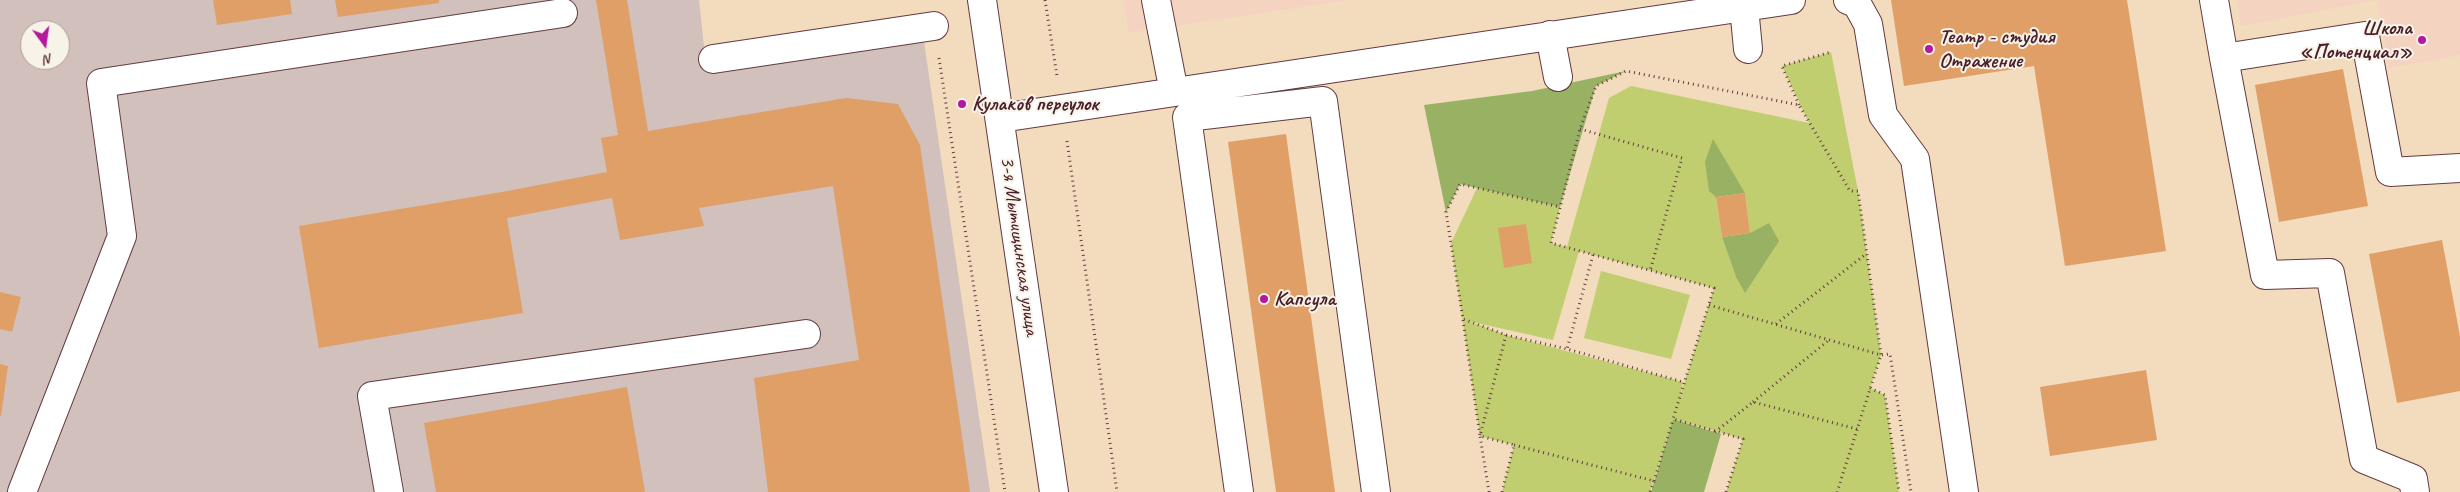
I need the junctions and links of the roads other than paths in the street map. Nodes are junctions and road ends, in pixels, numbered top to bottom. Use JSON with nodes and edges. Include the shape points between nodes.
{"nodes":[{"id":1,"x":982,"y":0,"type":"edge"},
{"id":2,"x":1156,"y":0,"type":"edge"},
{"id":3,"x":1791,"y":0,"type":"edge"},
{"id":4,"x":1848,"y":0,"type":"edge"},
{"id":5,"x":2214,"y":0,"type":"edge"},
{"id":6,"x":1744,"y":7,"type":"junction"},
{"id":7,"x":563,"y":13,"type":"dead end"},
{"id":8,"x":934,"y":26,"type":"road end"},
{"id":9,"x":1550,"y":35,"type":"junction"},
{"id":10,"x":1748,"y":49,"type":"dead end"},
{"id":11,"x":713,"y":58,"type":"dead end"},
{"id":12,"x":2224,"y":58,"type":"junction"},
{"id":13,"x":1558,"y":77,"type":"dead end"},
{"id":14,"x":1174,"y":92,"type":"junction"},
{"id":15,"x":1000,"y":118,"type":"junction"},
{"id":16,"x":2460,"y":168,"type":"edge"},
{"id":17,"x":806,"y":334,"type":"dead end"},
{"id":18,"x":22,"y":492,"type":"edge"},
{"id":19,"x":389,"y":492,"type":"edge"},
{"id":20,"x":1054,"y":492,"type":"edge"},
{"id":21,"x":1239,"y":492,"type":"edge"},
{"id":22,"x":1376,"y":492,"type":"edge"},
{"id":23,"x":1964,"y":492,"type":"edge"},
{"id":24,"x":2415,"y":492,"type":"edge"}],
"edges":[{"from":1,"to":15,"type":"street","name":"3-я Мытищинская улица"},
{"from":2,"to":14,"type":"street"},
{"from":3,"to":6,"type":"street"},
{"from":4,"to":23,"type":"street","via":[[1856,4],[1868,24],[1883,115],[1915,159]]},
{"from":5,"to":12,"type":"street"},
{"from":6,"to":9,"type":"street"},
{"from":6,"to":10,"type":"street"},
{"from":7,"to":18,"type":"street","via":[[101,83],[122,236]]},
{"from":8,"to":11,"type":"street"},
{"from":9,"to":13,"type":"street"},
{"from":9,"to":14,"type":"street"},
{"from":12,"to":16,"type":"street","via":[[2365,36],[2390,172]]},
{"from":12,"to":24,"type":"street","via":[[2265,276],[2330,273],[2364,460],[2413,479]]},
{"from":14,"to":15,"type":"street"},
{"from":15,"to":20,"type":"street","name":"3-я Мытищинская улица"},
{"from":17,"to":19,"type":"street","via":[[372,396]]},
{"from":21,"to":22,"type":"street","via":[[1187,118],[1323,101]]}]}
